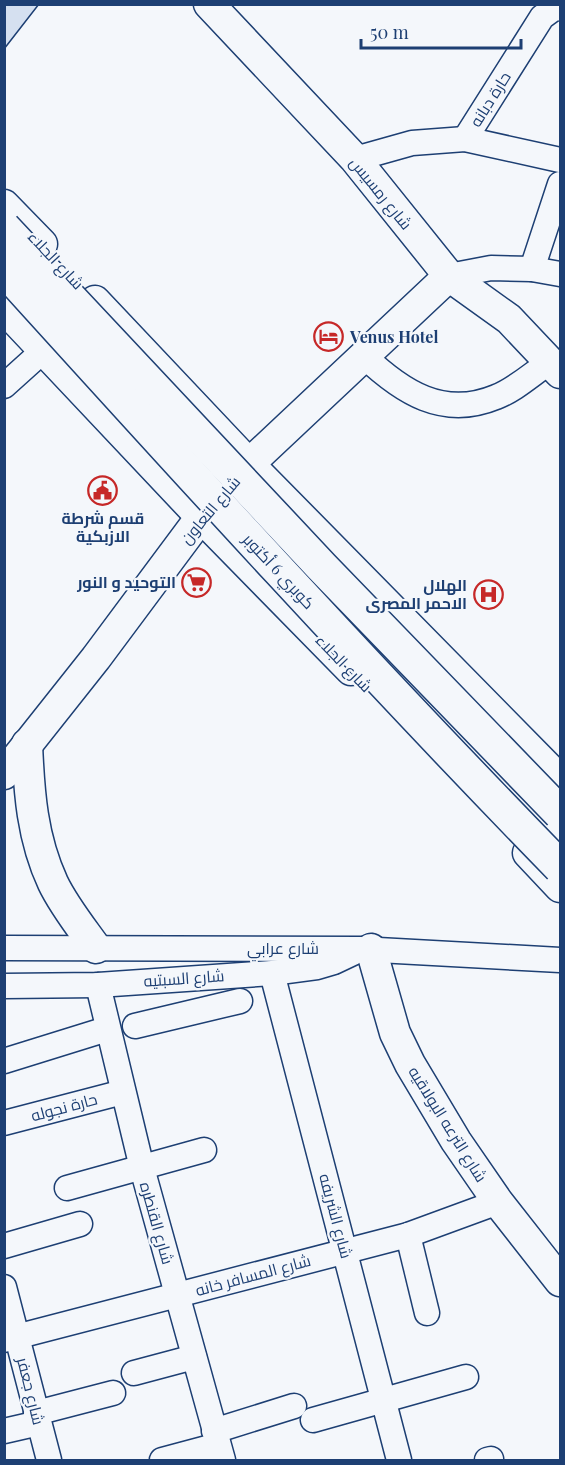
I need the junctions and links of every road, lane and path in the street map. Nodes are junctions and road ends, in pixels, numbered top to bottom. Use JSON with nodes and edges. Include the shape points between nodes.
{"nodes":[{"id":1,"x":208,"y":4,"type":"edge"},
{"id":2,"x":561,"y":8,"type":"edge"},
{"id":3,"x":465,"y":139,"type":"junction"},
{"id":4,"x":355,"y":159,"type":"junction"},
{"id":5,"x":561,"y":160,"type":"edge"},
{"id":6,"x":561,"y":184,"type":"edge"},
{"id":7,"x":4,"y":205,"type":"edge"},
{"id":8,"x":4,"y":228,"type":"edge"},
{"id":9,"x":4,"y":269,"type":"edge"},
{"id":10,"x":532,"y":269,"type":"junction"},
{"id":11,"x":561,"y":274,"type":"edge"},
{"id":12,"x":449,"y":276,"type":"junction"},
{"id":13,"x":4,"y":308,"type":"edge"},
{"id":14,"x":44,"y":350,"type":"junction"},
{"id":15,"x":364,"y":356,"type":"junction"},
{"id":16,"x":555,"y":367,"type":"edge"},
{"id":17,"x":4,"y":386,"type":"edge"},
{"id":18,"x":249,"y":464,"type":"junction"},
{"id":19,"x":201,"y":517,"type":"junction"},
{"id":20,"x":27,"y":744,"type":"junction"},
{"id":21,"x":557,"y":769,"type":"edge"},
{"id":22,"x":4,"y":774,"type":"edge"},
{"id":23,"x":561,"y":813,"type":"edge"},
{"id":24,"x":497,"y":819,"type":"junction"},
{"id":25,"x":561,"y":867,"type":"edge"},
{"id":26,"x":561,"y":887,"type":"edge"},
{"id":27,"x":4,"y":948,"type":"edge"},
{"id":28,"x":96,"y":948,"type":"junction"},
{"id":29,"x":365,"y":949,"type":"junction"},
{"id":30,"x":561,"y":960,"type":"edge"},
{"id":31,"x":272,"y":972,"type":"junction"},
{"id":32,"x":167,"y":979,"type":"junction"},
{"id":33,"x":98,"y":985,"type":"junction"},
{"id":34,"x":4,"y":986,"type":"edge"},
{"id":35,"x":240,"y":1001,"type":"dead end"},
{"id":36,"x":177,"y":1016,"type":"junction"},
{"id":37,"x":135,"y":1026,"type":"dead end"},
{"id":38,"x":107,"y":1029,"type":"junction"},
{"id":39,"x":4,"y":1061,"type":"edge"},
{"id":40,"x":123,"y":1092,"type":"junction"},
{"id":41,"x":4,"y":1123,"type":"edge"},
{"id":42,"x":204,"y":1150,"type":"dead end"},
{"id":43,"x":142,"y":1168,"type":"junction"},
{"id":44,"x":67,"y":1188,"type":"dead end"},
{"id":45,"x":498,"y":1202,"type":"junction"},
{"id":46,"x":80,"y":1224,"type":"dead end"},
{"id":47,"x":408,"y":1235,"type":"junction"},
{"id":48,"x":4,"y":1246,"type":"edge"},
{"id":49,"x":345,"y":1251,"type":"junction"},
{"id":50,"x":561,"y":1281,"type":"edge"},
{"id":51,"x":4,"y":1287,"type":"edge"},
{"id":52,"x":177,"y":1295,"type":"junction"},
{"id":53,"x":427,"y":1313,"type":"dead end"},
{"id":54,"x":11,"y":1338,"type":"edge"},
{"id":55,"x":194,"y":1357,"type":"junction"},
{"id":56,"x":134,"y":1373,"type":"dead end"},
{"id":57,"x":466,"y":1377,"type":"dead end"},
{"id":58,"x":113,"y":1394,"type":"dead end"},
{"id":59,"x":384,"y":1402,"type":"junction"},
{"id":60,"x":38,"y":1418,"type":"junction"},
{"id":61,"x":4,"y":1431,"type":"edge"},
{"id":62,"x":218,"y":1445,"type":"edge"},
{"id":63,"x":49,"y":1461,"type":"edge"},
{"id":64,"x":162,"y":1461,"type":"edge"},
{"id":65,"x":399,"y":1461,"type":"edge"}],
"edges":[{"from":1,"to":4,"type":"main road","name":"شارع رمسيس"},
{"from":2,"to":3,"type":"street","name":"حارة دبانه","via":[[542,17]]},
{"from":3,"to":4,"type":"street","via":[[412,143]]},
{"from":3,"to":5,"type":"street"},
{"from":4,"to":12,"type":"main road","name":"شارع رمسيس"},
{"from":6,"to":10,"type":"street"},
{"from":7,"to":18,"type":"main road","name":"شارع الجلاء"},
{"from":8,"to":23,"type":"highway","name":"كوبري 6 أكتوبر","bridge":true,"via":[[322,567]]},
{"from":9,"to":25,"type":"highway","name":"كوبري 6 أكتوبر","bridge":true,"via":[[286,580]]},
{"from":10,"to":11,"type":"street"},
{"from":10,"to":12,"type":"street","via":[[491,268]]},
{"from":12,"to":15,"type":"main road","name":"شارع التعاون"},
{"from":12,"to":16,"type":"main road","name":"شارع رمسيس","via":[[509,319]]},
{"from":13,"to":14,"type":"main road","name":"شارع الجلاء"},
{"from":14,"to":17,"type":"street"},
{"from":14,"to":19,"type":"main road","name":"شارع الجلاء"},
{"from":15,"to":16,"type":"street","via":[[404,389],[451,406],[498,397]]},
{"from":15,"to":18,"type":"main road","name":"شارع التعاون"},
{"from":18,"to":19,"type":"main road","name":"شارع التعاون"},
{"from":18,"to":21,"type":"main road","name":"شارع الجلاء"},
{"from":19,"to":20,"type":"main road","name":"شارع التعاون"},
{"from":19,"to":24,"type":"main road","name":"شارع الجلاء"},
{"from":20,"to":22,"type":"main road","name":"شارع التعاون"},
{"from":20,"to":28,"type":"main road","via":[[29,796],[42,856],[54,884]]},
{"from":21,"to":24,"type":"street"},
{"from":24,"to":26,"type":"main road","name":"شارع الجلاء"},
{"from":27,"to":28,"type":"street","name":"شارع عرابي"},
{"from":28,"to":29,"type":"street","name":"شارع عرابي"},
{"from":29,"to":30,"type":"street","name":"شارع عرابي"},
{"from":29,"to":31,"type":"street","name":"شارع السبتيه","via":[[326,964]]},
{"from":29,"to":45,"type":"main road","name":"شارع الترعه البولاقيه","via":[[410,1064]]},
{"from":31,"to":32,"type":"street","name":"شارع السبتيه"},
{"from":31,"to":49,"type":"street","name":"شارع الشريفه"},
{"from":32,"to":33,"type":"street","name":"شارع السبتيه"},
{"from":32,"to":36,"type":"street"},
{"from":33,"to":34,"type":"street","name":"شارع السبتيه"},
{"from":33,"to":38,"type":"street","name":"شارع القنطره"},
{"from":35,"to":36,"type":"street"},
{"from":36,"to":37,"type":"street"},
{"from":38,"to":39,"type":"street"},
{"from":38,"to":40,"type":"street","name":"شارع القنطره"},
{"from":40,"to":41,"type":"street","name":"حارة نجوله"},
{"from":40,"to":43,"type":"street","name":"شارع القنطره"},
{"from":42,"to":43,"type":"street"},
{"from":43,"to":44,"type":"street"},
{"from":43,"to":52,"type":"street","name":"شارع القنطره"},
{"from":45,"to":47,"type":"street","name":"شارع المسافر خانه"},
{"from":45,"to":50,"type":"main road","name":"شارع الترعه البولاقيه"},
{"from":46,"to":48,"type":"street"},
{"from":47,"to":49,"type":"street","name":"شارع المسافر خانه"},
{"from":47,"to":53,"type":"street"},
{"from":49,"to":52,"type":"street","name":"شارع المسافر خانه"},
{"from":49,"to":59,"type":"street","name":"شارع الشريفه"},
{"from":51,"to":54,"type":"street","name":"شارع جعفر"},
{"from":52,"to":54,"type":"street","name":"شارع المسافر خانه"},
{"from":52,"to":55,"type":"street","name":"شارع القنطره"},
{"from":54,"to":60,"type":"street","name":"شارع جعفر"},
{"from":55,"to":56,"type":"street"},
{"from":55,"to":62,"type":"street","name":"شارع القنطره"},
{"from":57,"to":59,"type":"street"},
{"from":58,"to":60,"type":"street"},
{"from":59,"to":62,"type":"street","via":[[303,1413]]},
{"from":59,"to":65,"type":"street","name":"شارع الشريفه"},
{"from":60,"to":61,"type":"street"},
{"from":60,"to":63,"type":"street","name":"شارع جعفر"},
{"from":62,"to":64,"type":"street"}]}
